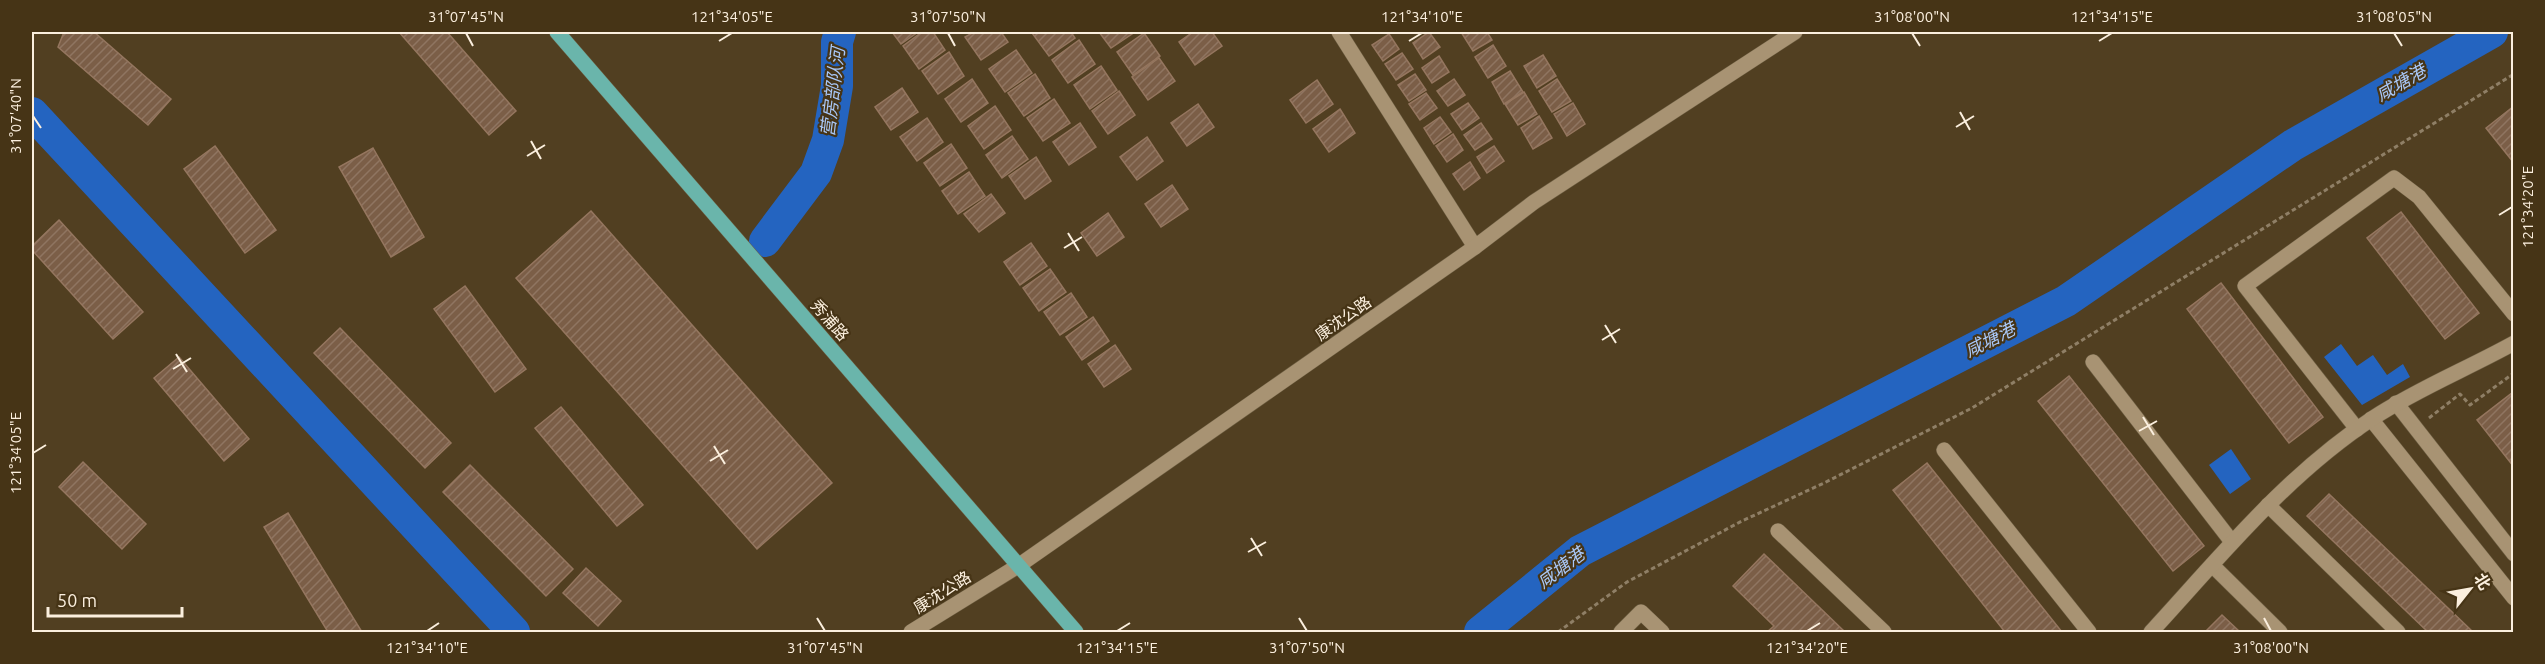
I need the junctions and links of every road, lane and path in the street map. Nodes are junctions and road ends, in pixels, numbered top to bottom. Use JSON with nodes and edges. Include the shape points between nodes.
{"nodes":[{"id":1,"x":557,"y":32,"type":"edge"},
{"id":2,"x":1339,"y":32,"type":"edge"},
{"id":3,"x":1795,"y":32,"type":"edge"},
{"id":4,"x":2514,"y":74,"type":"edge"},
{"id":5,"x":1475,"y":248,"type":"junction"},
{"id":6,"x":2514,"y":314,"type":"edge"},
{"id":7,"x":2513,"y":345,"type":"edge"},
{"id":8,"x":2093,"y":362,"type":"dead end"},
{"id":9,"x":2514,"y":373,"type":"edge"},
{"id":10,"x":2396,"y":403,"type":"junction"},
{"id":11,"x":2371,"y":419,"type":"junction"},
{"id":12,"x":2416,"y":428,"type":"junction"},
{"id":13,"x":2357,"y":429,"type":"junction"},
{"id":14,"x":1944,"y":450,"type":"dead end"},
{"id":15,"x":2268,"y":505,"type":"junction"},
{"id":16,"x":1778,"y":531,"type":"dead end"},
{"id":17,"x":2232,"y":542,"type":"junction"},
{"id":18,"x":2514,"y":554,"type":"edge"},
{"id":19,"x":2212,"y":565,"type":"junction"},
{"id":20,"x":1018,"y":566,"type":"junction"},
{"id":21,"x":2514,"y":598,"type":"edge"},
{"id":22,"x":911,"y":633,"type":"edge"},
{"id":23,"x":1076,"y":633,"type":"edge"},
{"id":24,"x":1558,"y":633,"type":"edge"},
{"id":25,"x":1621,"y":633,"type":"edge"},
{"id":26,"x":1662,"y":633,"type":"edge"},
{"id":27,"x":1884,"y":633,"type":"edge"},
{"id":28,"x":2090,"y":633,"type":"edge"},
{"id":29,"x":2151,"y":633,"type":"edge"},
{"id":30,"x":2280,"y":633,"type":"edge"},
{"id":31,"x":2398,"y":633,"type":"edge"}],
"edges":[{"from":1,"to":20,"type":"main road","name":"秀浦路"},
{"from":2,"to":5,"type":"street"},
{"from":3,"to":5,"type":"street","name":"康沈公路","via":[[1534,202]]},
{"from":4,"to":24,"type":"path","via":[[1972,408],[1637,577]]},
{"from":5,"to":20,"type":"street","name":"康沈公路"},
{"from":6,"to":13,"type":"street","via":[[2420,197],[2394,178],[2245,286]]},
{"from":7,"to":10,"type":"street"},
{"from":8,"to":17,"type":"street"},
{"from":9,"to":12,"type":"path","via":[[2470,405],[2460,394]]},
{"from":10,"to":11,"type":"street"},
{"from":10,"to":12,"type":"street"},
{"from":11,"to":13,"type":"street"},
{"from":11,"to":21,"type":"street"},
{"from":12,"to":18,"type":"street"},
{"from":13,"to":15,"type":"street","via":[[2324,453]]},
{"from":14,"to":28,"type":"street"},
{"from":15,"to":17,"type":"street"},
{"from":15,"to":31,"type":"street"},
{"from":16,"to":27,"type":"street"},
{"from":17,"to":19,"type":"street"},
{"from":19,"to":29,"type":"street"},
{"from":19,"to":30,"type":"street"},
{"from":20,"to":22,"type":"street","name":"康沈公路"},
{"from":20,"to":23,"type":"main road","name":"秀浦路"},
{"from":25,"to":26,"type":"street","via":[[1641,612]]}]}
